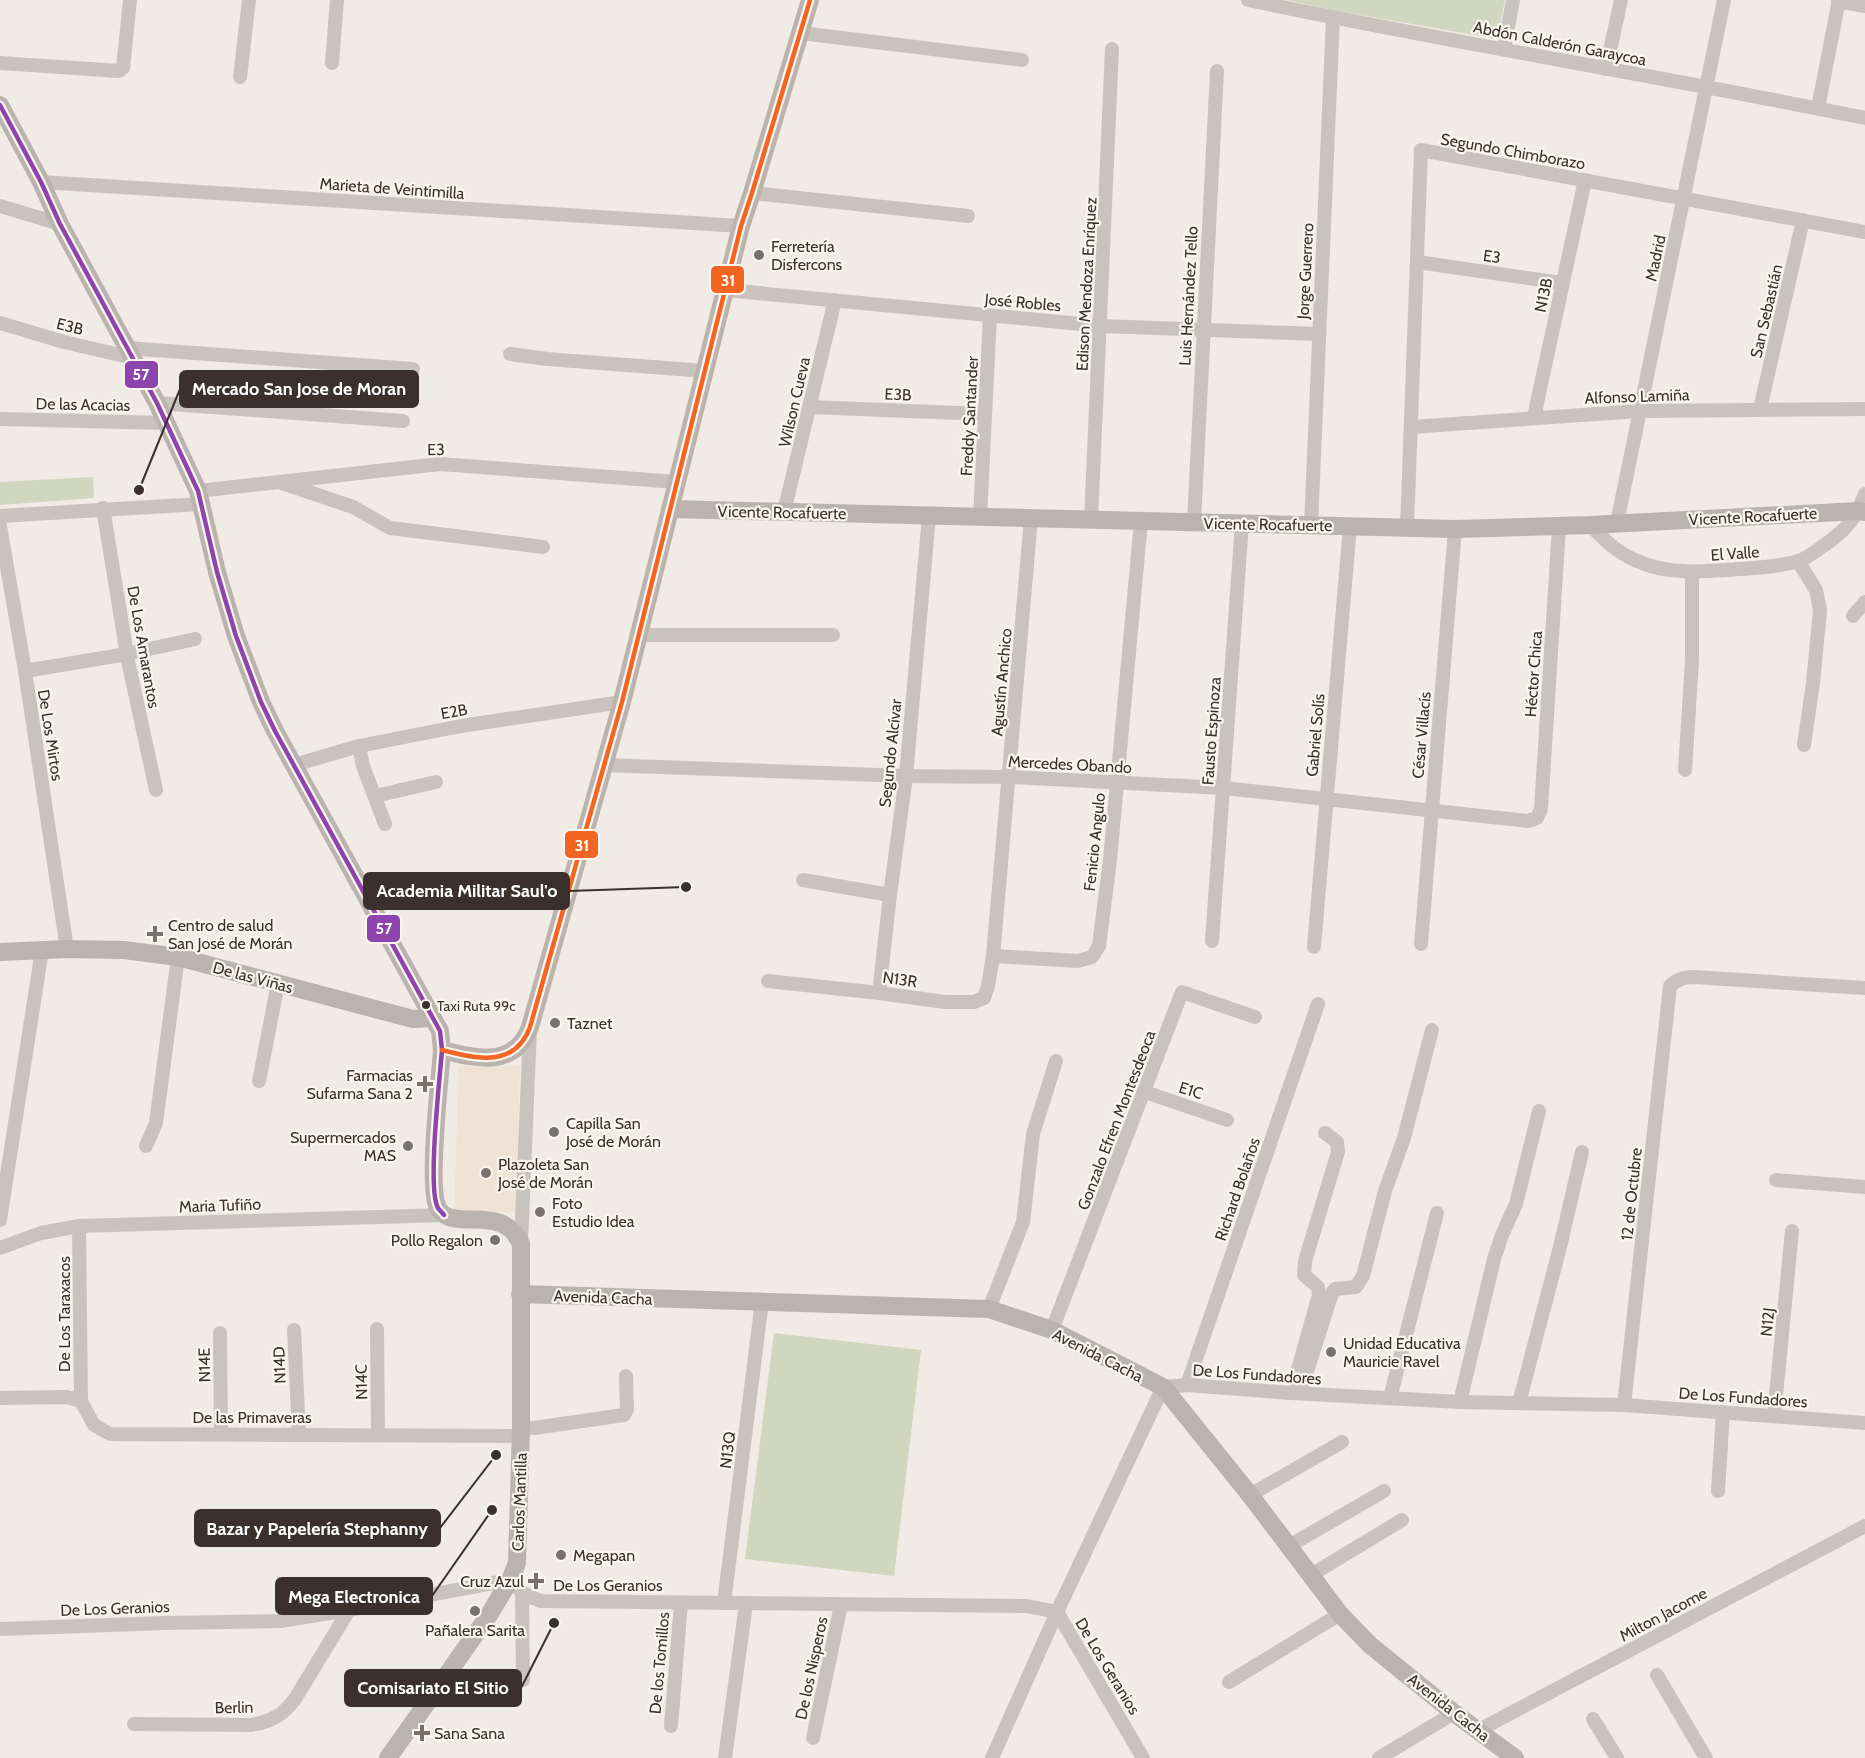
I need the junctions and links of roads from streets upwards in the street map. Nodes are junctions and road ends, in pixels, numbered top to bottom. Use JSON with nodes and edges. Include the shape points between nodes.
{"nodes":[{"id":1,"x":130,"y":0,"type":"edge"},
{"id":2,"x":249,"y":0,"type":"edge"},
{"id":3,"x":337,"y":0,"type":"edge"},
{"id":4,"x":810,"y":0,"type":"edge"},
{"id":5,"x":1248,"y":0,"type":"edge"},
{"id":6,"x":1514,"y":0,"type":"edge"},
{"id":7,"x":1621,"y":0,"type":"edge"},
{"id":8,"x":1724,"y":0,"type":"edge"},
{"id":9,"x":1838,"y":0,"type":"edge"},
{"id":10,"x":1865,"y":6,"type":"edge"},
{"id":11,"x":1333,"y":18,"type":"junction"},
{"id":12,"x":801,"y":33,"type":"junction"},
{"id":13,"x":1113,"y":49,"type":"dead end"},
{"id":14,"x":1504,"y":49,"type":"junction"},
{"id":15,"x":1022,"y":60,"type":"dead end"},
{"id":16,"x":0,"y":63,"type":"edge"},
{"id":17,"x":332,"y":63,"type":"dead end"},
{"id":18,"x":1606,"y":69,"type":"junction"},
{"id":19,"x":1217,"y":71,"type":"dead end"},
{"id":20,"x":240,"y":77,"type":"dead end"},
{"id":21,"x":1707,"y":86,"type":"junction"},
{"id":22,"x":0,"y":105,"type":"edge"},
{"id":23,"x":1818,"y":108,"type":"junction"},
{"id":24,"x":1865,"y":117,"type":"edge"},
{"id":25,"x":1585,"y":180,"type":"junction"},
{"id":26,"x":41,"y":182,"type":"junction"},
{"id":27,"x":752,"y":193,"type":"junction"},
{"id":28,"x":1684,"y":199,"type":"junction"},
{"id":29,"x":0,"y":206,"type":"edge"},
{"id":30,"x":968,"y":216,"type":"dead end"},
{"id":31,"x":1803,"y":220,"type":"junction"},
{"id":32,"x":60,"y":224,"type":"junction"},
{"id":33,"x":741,"y":226,"type":"junction"},
{"id":34,"x":1865,"y":232,"type":"edge"},
{"id":35,"x":1417,"y":262,"type":"junction"},
{"id":36,"x":1562,"y":283,"type":"junction"},
{"id":37,"x":726,"y":290,"type":"junction"},
{"id":38,"x":835,"y":300,"type":"junction"},
{"id":39,"x":990,"y":316,"type":"junction"},
{"id":40,"x":0,"y":323,"type":"edge"},
{"id":41,"x":1101,"y":326,"type":"junction"},
{"id":42,"x":1203,"y":330,"type":"junction"},
{"id":43,"x":1318,"y":333,"type":"junction"},
{"id":44,"x":130,"y":353,"type":"junction"},
{"id":45,"x":510,"y":354,"type":"dead end"},
{"id":46,"x":413,"y":369,"type":"dead end"},
{"id":47,"x":705,"y":371,"type":"junction"},
{"id":48,"x":157,"y":403,"type":"junction"},
{"id":49,"x":809,"y":408,"type":"junction"},
{"id":50,"x":1761,"y":409,"type":"junction"},
{"id":51,"x":1865,"y":409,"type":"edge"},
{"id":52,"x":1640,"y":411,"type":"junction"},
{"id":53,"x":985,"y":414,"type":"junction"},
{"id":54,"x":1534,"y":417,"type":"junction"},
{"id":55,"x":0,"y":419,"type":"edge"},
{"id":56,"x":403,"y":421,"type":"dead end"},
{"id":57,"x":166,"y":423,"type":"junction"},
{"id":58,"x":1411,"y":427,"type":"junction"},
{"id":59,"x":277,"y":482,"type":"junction"},
{"id":60,"x":676,"y":482,"type":"junction"},
{"id":61,"x":200,"y":498,"type":"junction"},
{"id":62,"x":1863,"y":506,"type":"edge"},
{"id":63,"x":104,"y":508,"type":"junction"},
{"id":64,"x":670,"y":509,"type":"junction"},
{"id":65,"x":784,"y":512,"type":"junction"},
{"id":66,"x":0,"y":516,"type":"edge"},
{"id":67,"x":929,"y":516,"type":"junction"},
{"id":68,"x":981,"y":517,"type":"junction"},
{"id":69,"x":1031,"y":518,"type":"junction"},
{"id":70,"x":1091,"y":520,"type":"junction"},
{"id":71,"x":1141,"y":521,"type":"junction"},
{"id":72,"x":1194,"y":522,"type":"junction"},
{"id":73,"x":1242,"y":523,"type":"junction"},
{"id":74,"x":1617,"y":523,"type":"junction"},
{"id":75,"x":1311,"y":525,"type":"junction"},
{"id":76,"x":1590,"y":525,"type":"junction"},
{"id":77,"x":0,"y":526,"type":"edge"},
{"id":78,"x":1350,"y":526,"type":"junction"},
{"id":79,"x":1559,"y":526,"type":"junction"},
{"id":80,"x":1407,"y":528,"type":"junction"},
{"id":81,"x":1455,"y":529,"type":"junction"},
{"id":82,"x":543,"y":547,"type":"dead end"},
{"id":83,"x":1798,"y":561,"type":"junction"},
{"id":84,"x":1692,"y":572,"type":"junction"},
{"id":85,"x":1865,"y":602,"type":"edge"},
{"id":86,"x":1853,"y":616,"type":"dead end"},
{"id":87,"x":639,"y":635,"type":"junction"},
{"id":88,"x":834,"y":635,"type":"dead end"},
{"id":89,"x":195,"y":639,"type":"dead end"},
{"id":90,"x":127,"y":654,"type":"junction"},
{"id":91,"x":25,"y":671,"type":"junction"},
{"id":92,"x":622,"y":702,"type":"junction"},
{"id":93,"x":1804,"y":745,"type":"dead end"},
{"id":94,"x":359,"y":746,"type":"junction"},
{"id":95,"x":294,"y":765,"type":"junction"},
{"id":96,"x":603,"y":765,"type":"junction"},
{"id":97,"x":1684,"y":770,"type":"dead end"},
{"id":98,"x":906,"y":776,"type":"junction"},
{"id":99,"x":1010,"y":777,"type":"junction"},
{"id":100,"x":436,"y":782,"type":"dead end"},
{"id":101,"x":1117,"y":782,"type":"junction"},
{"id":102,"x":1224,"y":789,"type":"junction"},
{"id":103,"x":156,"y":790,"type":"dead end"},
{"id":104,"x":375,"y":796,"type":"junction"},
{"id":105,"x":1326,"y":799,"type":"junction"},
{"id":106,"x":1431,"y":812,"type":"junction"},
{"id":107,"x":1533,"y":820,"type":"joint"},
{"id":108,"x":385,"y":824,"type":"dead end"},
{"id":109,"x":803,"y":880,"type":"dead end"},
{"id":110,"x":890,"y":895,"type":"junction"},
{"id":111,"x":1212,"y":941,"type":"dead end"},
{"id":112,"x":1421,"y":944,"type":"dead end"},
{"id":113,"x":1314,"y":947,"type":"dead end"},
{"id":114,"x":67,"y":949,"type":"junction"},
{"id":115,"x":42,"y":950,"type":"junction"},
{"id":116,"x":0,"y":952,"type":"edge"},
{"id":117,"x":993,"y":956,"type":"junction"},
{"id":118,"x":178,"y":957,"type":"junction"},
{"id":119,"x":768,"y":981,"type":"dead end"},
{"id":120,"x":278,"y":983,"type":"junction"},
{"id":121,"x":1865,"y":988,"type":"edge"},
{"id":122,"x":879,"y":993,"type":"junction"},
{"id":123,"x":1318,"y":1004,"type":"dead end"},
{"id":124,"x":1255,"y":1017,"type":"dead end"},
{"id":125,"x":431,"y":1018,"type":"junction"},
{"id":126,"x":530,"y":1027,"type":"junction"},
{"id":127,"x":1432,"y":1030,"type":"dead end"},
{"id":128,"x":442,"y":1050,"type":"junction"},
{"id":129,"x":1056,"y":1061,"type":"dead end"},
{"id":130,"x":259,"y":1081,"type":"dead end"},
{"id":131,"x":1144,"y":1092,"type":"junction"},
{"id":132,"x":1539,"y":1111,"type":"dead end"},
{"id":133,"x":1227,"y":1120,"type":"dead end"},
{"id":134,"x":1325,"y":1133,"type":"dead end"},
{"id":135,"x":146,"y":1146,"type":"dead end"},
{"id":136,"x":1582,"y":1152,"type":"dead end"},
{"id":137,"x":1776,"y":1180,"type":"dead end"},
{"id":138,"x":1865,"y":1187,"type":"edge"},
{"id":139,"x":1437,"y":1213,"type":"dead end"},
{"id":140,"x":444,"y":1215,"type":"junction"},
{"id":141,"x":0,"y":1220,"type":"edge"},
{"id":142,"x":80,"y":1226,"type":"junction"},
{"id":143,"x":1792,"y":1231,"type":"dead end"},
{"id":144,"x":521,"y":1244,"type":"junction"},
{"id":145,"x":0,"y":1248,"type":"edge"},
{"id":146,"x":520,"y":1294,"type":"junction"},
{"id":147,"x":762,"y":1301,"type":"junction"},
{"id":148,"x":988,"y":1309,"type":"junction"},
{"id":149,"x":377,"y":1329,"type":"dead end"},
{"id":150,"x":294,"y":1330,"type":"dead end"},
{"id":151,"x":1052,"y":1330,"type":"junction"},
{"id":152,"x":220,"y":1333,"type":"dead end"},
{"id":153,"x":626,"y":1376,"type":"dead end"},
{"id":154,"x":1187,"y":1385,"type":"junction"},
{"id":155,"x":1163,"y":1387,"type":"junction"},
{"id":156,"x":1295,"y":1393,"type":"junction"},
{"id":157,"x":0,"y":1398,"type":"edge"},
{"id":158,"x":1390,"y":1398,"type":"junction"},
{"id":159,"x":81,"y":1401,"type":"junction"},
{"id":160,"x":1460,"y":1402,"type":"junction"},
{"id":161,"x":1519,"y":1403,"type":"junction"},
{"id":162,"x":1624,"y":1405,"type":"junction"},
{"id":163,"x":1723,"y":1412,"type":"junction"},
{"id":164,"x":1774,"y":1416,"type":"junction"},
{"id":165,"x":1865,"y":1423,"type":"edge"},
{"id":166,"x":520,"y":1432,"type":"junction"},
{"id":167,"x":221,"y":1433,"type":"junction"},
{"id":168,"x":299,"y":1434,"type":"junction"},
{"id":169,"x":378,"y":1435,"type":"junction"},
{"id":170,"x":1342,"y":1442,"type":"dead end"},
{"id":171,"x":1384,"y":1491,"type":"dead end"},
{"id":172,"x":1718,"y":1491,"type":"dead end"},
{"id":173,"x":1250,"y":1495,"type":"junction"},
{"id":174,"x":1402,"y":1520,"type":"dead end"},
{"id":175,"x":1865,"y":1526,"type":"edge"},
{"id":176,"x":1289,"y":1546,"type":"junction"},
{"id":177,"x":1311,"y":1575,"type":"junction"},
{"id":178,"x":516,"y":1587,"type":"junction"},
{"id":179,"x":681,"y":1603,"type":"junction"},
{"id":180,"x":724,"y":1603,"type":"junction"},
{"id":181,"x":746,"y":1604,"type":"junction"},
{"id":182,"x":841,"y":1605,"type":"junction"},
{"id":183,"x":349,"y":1611,"type":"junction"},
{"id":184,"x":1057,"y":1612,"type":"junction"},
{"id":185,"x":1340,"y":1614,"type":"junction"},
{"id":186,"x":0,"y":1629,"type":"edge"},
{"id":187,"x":1657,"y":1675,"type":"dead end"},
{"id":188,"x":523,"y":1680,"type":"dead end"},
{"id":189,"x":1229,"y":1682,"type":"dead end"},
{"id":190,"x":1454,"y":1713,"type":"junction"},
{"id":191,"x":1593,"y":1719,"type":"dead end"},
{"id":192,"x":134,"y":1724,"type":"dead end"},
{"id":193,"x":671,"y":1726,"type":"dead end"},
{"id":194,"x":1477,"y":1731,"type":"junction"},
{"id":195,"x":813,"y":1738,"type":"dead end"},
{"id":196,"x":388,"y":1758,"type":"edge"},
{"id":197,"x":725,"y":1758,"type":"edge"},
{"id":198,"x":992,"y":1758,"type":"edge"},
{"id":199,"x":1143,"y":1758,"type":"edge"},
{"id":200,"x":1379,"y":1758,"type":"edge"},
{"id":201,"x":1515,"y":1758,"type":"edge"},
{"id":202,"x":1617,"y":1758,"type":"edge"},
{"id":203,"x":1706,"y":1758,"type":"edge"}],
"edges":[{"from":1,"to":16,"type":"street","via":[[123,68],[119,71]]},
{"from":2,"to":20,"type":"street"},
{"from":3,"to":17,"type":"street"},
{"from":4,"to":12,"type":"street"},
{"from":5,"to":11,"type":"street","name":"Abdón Calderón Garaycoa"},
{"from":6,"to":14,"type":"street"},
{"from":7,"to":18,"type":"street"},
{"from":8,"to":21,"type":"street","name":"Madrid"},
{"from":9,"to":10,"type":"street"},
{"from":9,"to":23,"type":"street"},
{"from":11,"to":14,"type":"street","name":"Abdón Calderón Garaycoa"},
{"from":11,"to":43,"type":"street","name":"Jorge Guerrero"},
{"from":12,"to":15,"type":"street"},
{"from":12,"to":27,"type":"street"},
{"from":13,"to":41,"type":"street","name":"Edison Mendoza Enríquez"},
{"from":14,"to":18,"type":"street","name":"Abdón Calderón Garaycoa"},
{"from":18,"to":21,"type":"street","name":"Abdón Calderón Garaycoa"},
{"from":19,"to":42,"type":"street","name":"Luis Hernández Tello"},
{"from":21,"to":23,"type":"street","name":"Abdón Calderón Garaycoa"},
{"from":21,"to":28,"type":"street","name":"Madrid"},
{"from":22,"to":26,"type":"street"},
{"from":23,"to":24,"type":"street","name":"Abdón Calderón Garaycoa"},
{"from":25,"to":28,"type":"street","name":"Segundo Chimborazo"},
{"from":25,"to":35,"type":"street","name":"Segundo Chimborazo","via":[[1421,150]]},
{"from":25,"to":36,"type":"street","name":"N13B"},
{"from":26,"to":32,"type":"street"},
{"from":26,"to":33,"type":"street","name":"Marieta de Veintimilla"},
{"from":27,"to":30,"type":"street"},
{"from":27,"to":33,"type":"street"},
{"from":28,"to":31,"type":"street","name":"Segundo Chimborazo"},
{"from":28,"to":52,"type":"street","name":"Madrid"},
{"from":29,"to":32,"type":"street"},
{"from":31,"to":34,"type":"street","name":"Segundo Chimborazo"},
{"from":31,"to":50,"type":"street","name":"San Sebastián"},
{"from":32,"to":44,"type":"street"},
{"from":33,"to":37,"type":"street"},
{"from":35,"to":36,"type":"street","name":"E3"},
{"from":35,"to":58,"type":"street","name":"Segundo Chimborazo"},
{"from":36,"to":54,"type":"street","name":"N13B"},
{"from":37,"to":38,"type":"street","name":"José Robles"},
{"from":37,"to":47,"type":"street"},
{"from":38,"to":39,"type":"street","name":"José Robles"},
{"from":38,"to":49,"type":"street","name":"Wilson Cueva"},
{"from":39,"to":41,"type":"street","name":"José Robles"},
{"from":39,"to":53,"type":"street","name":"Freddy Santander"},
{"from":40,"to":44,"type":"street","name":"E3B","via":[[64,342]]},
{"from":41,"to":42,"type":"street","name":"José Robles"},
{"from":41,"to":70,"type":"street","name":"Edison Mendoza Enríquez"},
{"from":42,"to":43,"type":"street","name":"José Robles"},
{"from":42,"to":72,"type":"street","name":"Luis Hernández Tello"},
{"from":43,"to":75,"type":"street","name":"Jorge Guerrero"},
{"from":44,"to":46,"type":"street","name":"E3B"},
{"from":44,"to":48,"type":"street"},
{"from":45,"to":47,"type":"street"},
{"from":47,"to":60,"type":"street"},
{"from":48,"to":56,"type":"street"},
{"from":48,"to":57,"type":"street"},
{"from":49,"to":53,"type":"street","name":"E3B"},
{"from":49,"to":65,"type":"street","name":"Wilson Cueva"},
{"from":50,"to":51,"type":"street","name":"Alfonso Lamiña"},
{"from":50,"to":52,"type":"street","name":"Alfonso Lamiña"},
{"from":52,"to":54,"type":"street","name":"Alfonso Lamiña"},
{"from":52,"to":74,"type":"street","name":"Madrid"},
{"from":53,"to":68,"type":"street","name":"Freddy Santander"},
{"from":54,"to":58,"type":"street","name":"Alfonso Lamiña"},
{"from":55,"to":57,"type":"street","name":"De las Acacias"},
{"from":57,"to":61,"type":"street"},
{"from":58,"to":80,"type":"street","name":"Segundo Chimborazo"},
{"from":59,"to":60,"type":"street","name":"E3","via":[[440,464]]},
{"from":59,"to":61,"type":"street","name":"E3"},
{"from":59,"to":82,"type":"street","via":[[353,507],[390,528]]},
{"from":60,"to":64,"type":"street"},
{"from":61,"to":63,"type":"street","name":"E3"},
{"from":61,"to":95,"type":"street","via":[[236,636],[261,702]]},
{"from":62,"to":74,"type":"street","name":"Vicente Rocafuerte"},
{"from":62,"to":83,"type":"street","name":"El Valle","via":[[1842,532]]},
{"from":63,"to":66,"type":"street","name":"E3"},
{"from":63,"to":90,"type":"street","name":"De Los Amarantos"},
{"from":64,"to":65,"type":"street","name":"Vicente Rocafuerte"},
{"from":64,"to":87,"type":"street"},
{"from":65,"to":67,"type":"street","name":"Vicente Rocafuerte"},
{"from":67,"to":68,"type":"street","name":"Vicente Rocafuerte"},
{"from":67,"to":98,"type":"street","name":"Segundo Alcívar"},
{"from":68,"to":69,"type":"street","name":"Vicente Rocafuerte"},
{"from":69,"to":70,"type":"street","name":"Vicente Rocafuerte"},
{"from":69,"to":99,"type":"street","name":"Agustín Anchico"},
{"from":70,"to":71,"type":"street","name":"Vicente Rocafuerte"},
{"from":71,"to":72,"type":"street","name":"Vicente Rocafuerte"},
{"from":71,"to":101,"type":"street","name":"Fenicio Angulo"},
{"from":72,"to":73,"type":"street","name":"Vicente Rocafuerte"},
{"from":73,"to":75,"type":"street","name":"Vicente Rocafuerte"},
{"from":73,"to":102,"type":"street","name":"Fausto Espinoza"},
{"from":74,"to":76,"type":"street","name":"Vicente Rocafuerte"},
{"from":75,"to":78,"type":"street","name":"Vicente Rocafuerte"},
{"from":76,"to":79,"type":"street","name":"Vicente Rocafuerte"},
{"from":76,"to":84,"type":"street","name":"El Valle","via":[[1608,544],[1635,561]]},
{"from":77,"to":91,"type":"street","name":"De Los Mirtos"},
{"from":78,"to":80,"type":"street","name":"Vicente Rocafuerte"},
{"from":78,"to":105,"type":"street","name":"Gabriel Solís"},
{"from":79,"to":81,"type":"street","name":"Vicente Rocafuerte"},
{"from":79,"to":107,"type":"street","name":"Héctor Chica","via":[[1541,809]]},
{"from":80,"to":81,"type":"street","name":"Vicente Rocafuerte"},
{"from":81,"to":106,"type":"street","name":"César Villacís"},
{"from":83,"to":84,"type":"street","name":"El Valle","via":[[1771,567]]},
{"from":83,"to":93,"type":"street","via":[[1816,590],[1820,610]]},
{"from":84,"to":97,"type":"street","via":[[1692,661]]},
{"from":85,"to":86,"type":"street"},
{"from":87,"to":88,"type":"street"},
{"from":87,"to":92,"type":"street"},
{"from":89,"to":90,"type":"street"},
{"from":90,"to":91,"type":"street"},
{"from":90,"to":103,"type":"street","name":"De Los Amarantos"},
{"from":91,"to":114,"type":"street","name":"De Los Mirtos"},
{"from":92,"to":94,"type":"street","name":"E2B"},
{"from":92,"to":96,"type":"street"},
{"from":94,"to":95,"type":"street","name":"E2B"},
{"from":94,"to":104,"type":"street"},
{"from":95,"to":125,"type":"street"},
{"from":96,"to":98,"type":"street","name":"Mercedes Obando"},
{"from":96,"to":126,"type":"street"},
{"from":98,"to":99,"type":"street","name":"Mercedes Obando"},
{"from":98,"to":110,"type":"street","name":"Segundo Alcívar"},
{"from":99,"to":101,"type":"street","name":"Mercedes Obando"},
{"from":99,"to":117,"type":"street","name":"Agustín Anchico"},
{"from":100,"to":104,"type":"street"},
{"from":101,"to":102,"type":"street","name":"Mercedes Obando"},
{"from":101,"to":117,"type":"street","name":"Fenicio Angulo","via":[[1102,931],[1095,954],[1078,961]]},
{"from":102,"to":105,"type":"street","name":"Mercedes Obando"},
{"from":102,"to":111,"type":"street","name":"Fausto Espinoza"},
{"from":104,"to":108,"type":"street"},
{"from":105,"to":106,"type":"street","name":"Mercedes Obando"},
{"from":105,"to":113,"type":"street","name":"Gabriel Solís"},
{"from":106,"to":107,"type":"street","name":"Mercedes Obando"},
{"from":106,"to":112,"type":"street","name":"César Villacís"},
{"from":109,"to":110,"type":"street"},
{"from":110,"to":122,"type":"street","name":"Segundo Alcívar"},
{"from":114,"to":115,"type":"street","name":"De las Viñas"},
{"from":114,"to":118,"type":"street","name":"De las Viñas","via":[[124,950]]},
{"from":115,"to":116,"type":"street","name":"De las Viñas"},
{"from":115,"to":141,"type":"street"},
{"from":117,"to":122,"type":"street","name":"N13R","via":[[986,993],[978,1002]]},
{"from":118,"to":120,"type":"street","name":"De las Viñas"},
{"from":118,"to":135,"type":"street","via":[[156,1122]]},
{"from":119,"to":122,"type":"street","name":"N13R"},
{"from":120,"to":125,"type":"street","name":"De las Viñas","via":[[413,1019]]},
{"from":120,"to":130,"type":"street"},
{"from":121,"to":162,"type":"street","name":"12 de Octubre","via":[[1694,977],[1684,977],[1671,986]]},
{"from":123,"to":154,"type":"street","name":"Richard Bolaños"},
{"from":124,"to":131,"type":"street","name":"Gonzalo Efren Montesdeoca","via":[[1182,992]]},
{"from":125,"to":128,"type":"street","via":[[442,1035]]},
{"from":126,"to":128,"type":"street","via":[[522,1043],[502,1057]]},
{"from":126,"to":144,"type":"street"},
{"from":127,"to":156,"type":"street","via":[[1363,1276],[1356,1287],[1335,1288],[1332,1293]]},
{"from":128,"to":140,"type":"street","via":[[434,1177],[435,1198]]},
{"from":129,"to":148,"type":"street","via":[[1033,1134],[1023,1222]]},
{"from":131,"to":133,"type":"street","name":"E1C"},
{"from":131,"to":151,"type":"street","name":"Gonzalo Efren Montesdeoca"},
{"from":132,"to":160,"type":"street","via":[[1516,1204],[1494,1259]]},
{"from":134,"to":156,"type":"street","via":[[1337,1142],[1338,1152],[1305,1261],[1304,1275],[1318,1287],[1319,1295]]},
{"from":136,"to":161,"type":"street"},
{"from":137,"to":138,"type":"street"},
{"from":139,"to":158,"type":"street"},
{"from":140,"to":142,"type":"street","name":"Maria Tufiño"},
{"from":140,"to":144,"type":"street","via":[[504,1223]]},
{"from":142,"to":145,"type":"street","name":"Maria Tufiño","via":[[41,1233]]},
{"from":142,"to":159,"type":"street","name":"De Los Taraxacos"},
{"from":143,"to":164,"type":"street","name":"N12J"},
{"from":144,"to":146,"type":"street","name":"Carlos Mantilla"},
{"from":146,"to":147,"type":"street","name":"Avenida Cacha"},
{"from":146,"to":166,"type":"street","name":"Carlos Mantilla"},
{"from":147,"to":148,"type":"street","name":"Avenida Cacha"},
{"from":147,"to":180,"type":"street","name":"N13Q"},
{"from":148,"to":151,"type":"street","name":"Avenida Cacha"},
{"from":149,"to":169,"type":"street","name":"N14C"},
{"from":150,"to":168,"type":"street","name":"N14D"},
{"from":151,"to":155,"type":"street","name":"Avenida Cacha"},
{"from":152,"to":167,"type":"street","name":"N14E"},
{"from":153,"to":166,"type":"street","name":"De las Primaveras","via":[[624,1415]]},
{"from":154,"to":155,"type":"street","name":"De Los Fundadores"},
{"from":154,"to":156,"type":"street","name":"De Los Fundadores"},
{"from":155,"to":173,"type":"street","name":"Avenida Cacha"},
{"from":155,"to":184,"type":"street"},
{"from":156,"to":158,"type":"street","name":"De Los Fundadores"},
{"from":157,"to":159,"type":"street","via":[[67,1397]]},
{"from":158,"to":160,"type":"street","name":"De Los Fundadores"},
{"from":159,"to":167,"type":"street","name":"De las Primaveras","via":[[94,1425],[110,1434]]},
{"from":160,"to":161,"type":"street","name":"De Los Fundadores"},
{"from":161,"to":162,"type":"street","name":"De Los Fundadores"},
{"from":162,"to":163,"type":"street","name":"De Los Fundadores"},
{"from":163,"to":164,"type":"street","name":"De Los Fundadores"},
{"from":163,"to":172,"type":"street"},
{"from":164,"to":165,"type":"street","name":"De Los Fundadores"},
{"from":166,"to":169,"type":"street","name":"De las Primaveras"},
{"from":166,"to":178,"type":"street","name":"Carlos Mantilla"},
{"from":167,"to":168,"type":"street","name":"De las Primaveras"},
{"from":168,"to":169,"type":"street","name":"De las Primaveras"},
{"from":170,"to":173,"type":"street"},
{"from":171,"to":176,"type":"street"},
{"from":173,"to":176,"type":"street","name":"Avenida Cacha"},
{"from":174,"to":177,"type":"street"},
{"from":175,"to":194,"type":"street","name":"Milton Jacome"},
{"from":176,"to":177,"type":"street","name":"Avenida Cacha"},
{"from":177,"to":185,"type":"street","name":"Avenida Cacha"},
{"from":178,"to":179,"type":"street","name":"De Los Geranios","via":[[541,1601]]},
{"from":178,"to":183,"type":"street","name":"De Los Geranios"},
{"from":178,"to":188,"type":"street"},
{"from":178,"to":196,"type":"street","name":"Carlos Mantilla"},
{"from":179,"to":180,"type":"street","name":"De Los Geranios"},
{"from":179,"to":193,"type":"street","name":"De los Tomillos"},
{"from":180,"to":181,"type":"street","name":"De Los Geranios"},
{"from":181,"to":182,"type":"street","name":"De Los Geranios"},
{"from":181,"to":197,"type":"street"},
{"from":182,"to":184,"type":"street","name":"De Los Geranios","via":[[1027,1606]]},
{"from":182,"to":195,"type":"street","name":"De los Nisperos"},
{"from":183,"to":186,"type":"street","name":"De Los Geranios","via":[[280,1621]]},
{"from":183,"to":192,"type":"street","name":"Berlin","via":[[295,1699],[276,1718],[251,1725]]},
{"from":184,"to":198,"type":"street"},
{"from":184,"to":199,"type":"street","name":"De Los Geranios"},
{"from":185,"to":189,"type":"street"},
{"from":185,"to":190,"type":"street","name":"Avenida Cacha","via":[[1370,1645]]},
{"from":187,"to":203,"type":"street"},
{"from":190,"to":194,"type":"street","name":"Avenida Cacha"},
{"from":190,"to":200,"type":"street"},
{"from":191,"to":202,"type":"street"},
{"from":194,"to":201,"type":"street","name":"Avenida Cacha"}]}
